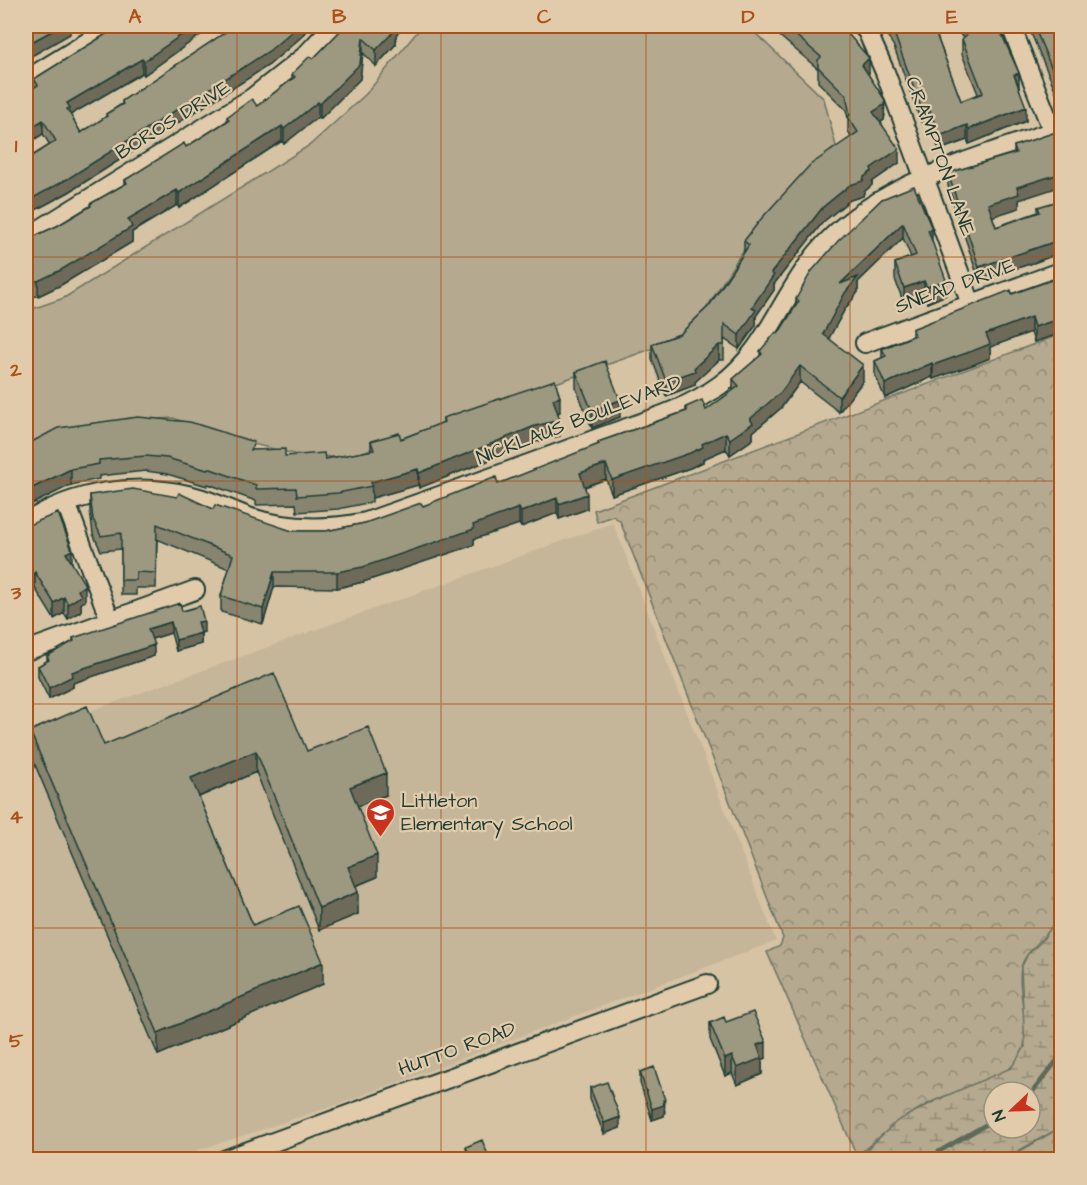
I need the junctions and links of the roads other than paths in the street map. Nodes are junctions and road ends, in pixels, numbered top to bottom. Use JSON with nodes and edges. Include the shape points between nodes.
{"nodes":[{"id":1,"x":114,"y":26,"type":"edge"},
{"id":2,"x":333,"y":26,"type":"edge"},
{"id":3,"x":862,"y":26,"type":"edge"},
{"id":4,"x":1011,"y":26,"type":"edge"},
{"id":5,"x":26,"y":80,"type":"edge"},
{"id":6,"x":1057,"y":130,"type":"edge"},
{"id":7,"x":925,"y":179,"type":"junction"},
{"id":8,"x":26,"y":238,"type":"edge"},
{"id":9,"x":1062,"y":271,"type":"edge"},
{"id":10,"x":971,"y":304,"type":"junction"},
{"id":11,"x":865,"y":343,"type":"dead end"},
{"id":12,"x":66,"y":502,"type":"junction"},
{"id":13,"x":26,"y":523,"type":"edge"},
{"id":14,"x":195,"y":590,"type":"dead end"},
{"id":15,"x":110,"y":620,"type":"junction"},
{"id":16,"x":26,"y":651,"type":"edge"},
{"id":17,"x":707,"y":984,"type":"dead end"},
{"id":18,"x":224,"y":1160,"type":"edge"}],
"edges":[{"from":1,"to":5,"type":"street"},
{"from":2,"to":8,"type":"street","name":"BOROS DRIVE","via":[[305,56],[252,98]]},
{"from":3,"to":7,"type":"street","name":"CRAMPTON LANE","via":[[885,72]]},
{"from":4,"to":6,"type":"street"},
{"from":6,"to":7,"type":"street","name":"NICKLAUS BOULEVARD"},
{"from":7,"to":10,"type":"street","name":"CRAMPTON LANE"},
{"from":7,"to":12,"type":"street","name":"NICKLAUS BOULEVARD","via":[[880,199],[820,250],[760,346],[735,374],[684,406],[366,522],[340,527],[268,523],[190,496],[155,490],[117,490]]},
{"from":9,"to":10,"type":"street","name":"SNEAD DRIVE"},
{"from":10,"to":11,"type":"street","name":"SNEAD DRIVE"},
{"from":12,"to":13,"type":"street","name":"NICKLAUS BOULEVARD"},
{"from":12,"to":15,"type":"street"},
{"from":14,"to":15,"type":"street"},
{"from":15,"to":16,"type":"street"},
{"from":17,"to":18,"type":"street","name":"HUTTO ROAD"}]}
